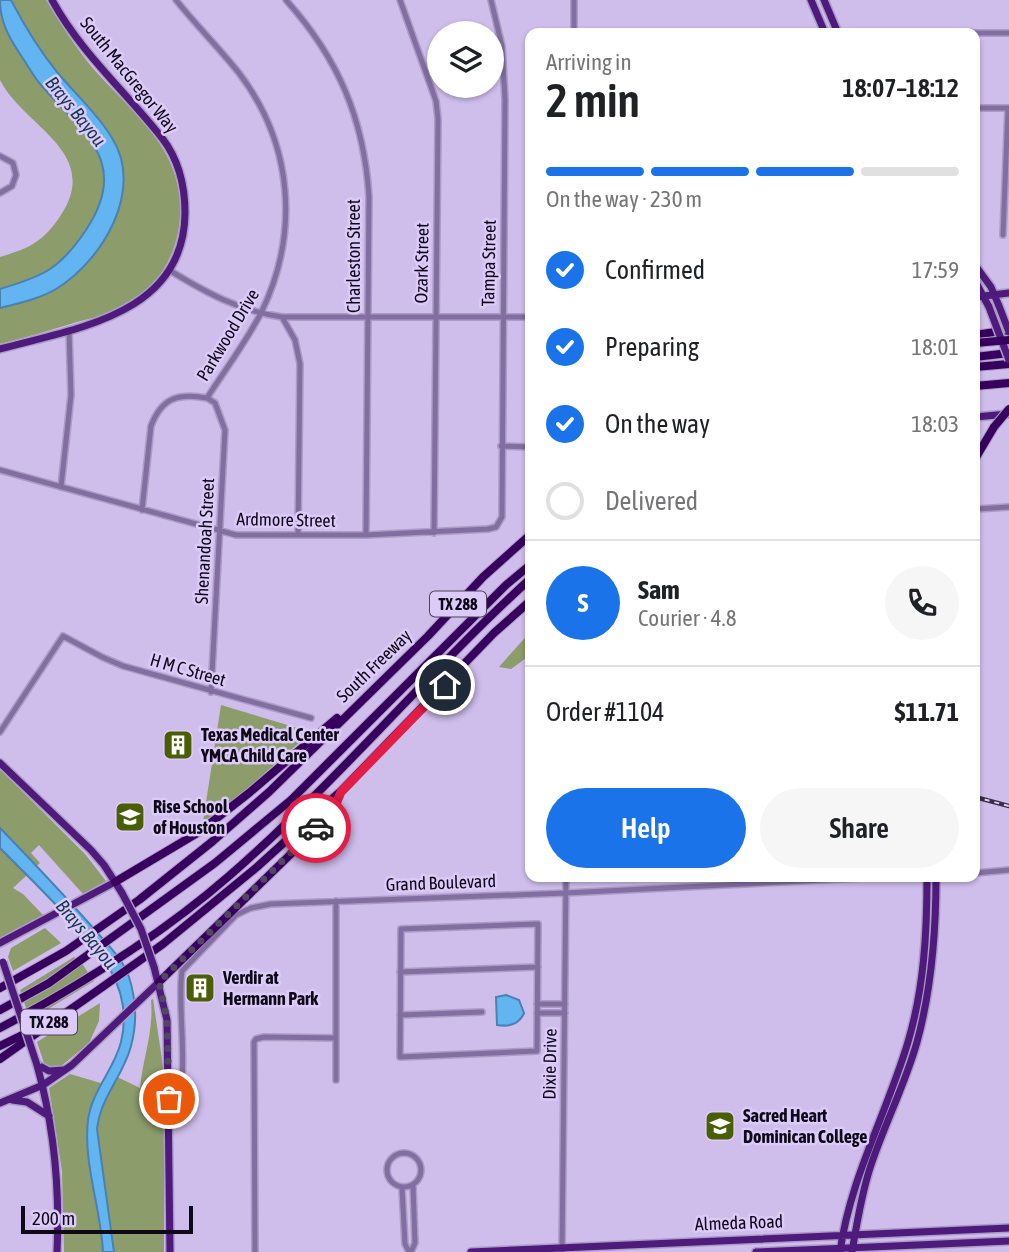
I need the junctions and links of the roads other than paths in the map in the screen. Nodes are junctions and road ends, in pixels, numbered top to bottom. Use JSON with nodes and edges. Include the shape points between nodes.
{"nodes":[{"id":1,"x":176,"y":0,"type":"edge"},
{"id":2,"x":286,"y":0,"type":"edge"},
{"id":3,"x":400,"y":0,"type":"edge"},
{"id":4,"x":491,"y":0,"type":"edge"},
{"id":5,"x":574,"y":0,"type":"edge"},
{"id":6,"x":811,"y":0,"type":"edge"},
{"id":7,"x":824,"y":0,"type":"edge"},
{"id":8,"x":55,"y":1,"type":"edge"},
{"id":9,"x":574,"y":28,"type":"edge"},
{"id":10,"x":823,"y":28,"type":"edge"},
{"id":11,"x":836,"y":28,"type":"edge"},
{"id":12,"x":980,"y":33,"type":"edge"},
{"id":13,"x":1009,"y":33,"type":"edge"},
{"id":14,"x":980,"y":108,"type":"edge"},
{"id":15,"x":1008,"y":108,"type":"edge"},
{"id":16,"x":0,"y":156,"type":"edge"},
{"id":17,"x":0,"y":193,"type":"edge"},
{"id":18,"x":1003,"y":235,"type":"dead end"},
{"id":19,"x":169,"y":270,"type":"junction"},
{"id":20,"x":980,"y":273,"type":"edge"},
{"id":21,"x":980,"y":289,"type":"edge"},
{"id":22,"x":1009,"y":293,"type":"edge"},
{"id":23,"x":994,"y":295,"type":"junction"},
{"id":24,"x":984,"y":296,"type":"junction"},
{"id":25,"x":980,"y":297,"type":"edge"},
{"id":26,"x":260,"y":314,"type":"junction"},
{"id":27,"x":368,"y":316,"type":"junction"},
{"id":28,"x":435,"y":316,"type":"junction"},
{"id":29,"x":282,"y":317,"type":"junction"},
{"id":30,"x":503,"y":317,"type":"junction"},
{"id":31,"x":525,"y":317,"type":"edge"},
{"id":32,"x":69,"y":330,"type":"junction"},
{"id":33,"x":1009,"y":331,"type":"edge"},
{"id":34,"x":980,"y":334,"type":"edge"},
{"id":35,"x":1009,"y":340,"type":"edge"},
{"id":36,"x":980,"y":343,"type":"edge"},
{"id":37,"x":0,"y":349,"type":"edge"},
{"id":38,"x":1009,"y":353,"type":"edge"},
{"id":39,"x":980,"y":356,"type":"edge"},
{"id":40,"x":1009,"y":362,"type":"edge"},
{"id":41,"x":980,"y":366,"type":"edge"},
{"id":42,"x":1009,"y":383,"type":"edge"},
{"id":43,"x":980,"y":386,"type":"edge"},
{"id":44,"x":206,"y":398,"type":"junction"},
{"id":45,"x":1008,"y":413,"type":"edge"},
{"id":46,"x":980,"y":416,"type":"edge"},
{"id":47,"x":501,"y":446,"type":"junction"},
{"id":48,"x":525,"y":447,"type":"edge"},
{"id":49,"x":980,"y":451,"type":"edge"},
{"id":50,"x":0,"y":470,"type":"edge"},
{"id":51,"x":61,"y":487,"type":"junction"},
{"id":52,"x":1009,"y":507,"type":"edge"},
{"id":53,"x":980,"y":509,"type":"edge"},
{"id":54,"x":142,"y":510,"type":"junction"},
{"id":55,"x":496,"y":527,"type":"joint"},
{"id":56,"x":220,"y":532,"type":"junction"},
{"id":57,"x":434,"y":533,"type":"junction"},
{"id":58,"x":298,"y":535,"type":"junction"},
{"id":59,"x":366,"y":535,"type":"junction"},
{"id":60,"x":525,"y":539,"type":"edge"},
{"id":61,"x":525,"y":569,"type":"edge"},
{"id":62,"x":525,"y":584,"type":"edge"},
{"id":63,"x":525,"y":605,"type":"edge"},
{"id":64,"x":387,"y":675,"type":"junction"},
{"id":65,"x":211,"y":692,"type":"junction"},
{"id":66,"x":311,"y":718,"type":"dead end"},
{"id":67,"x":0,"y":732,"type":"edge"},
{"id":68,"x":0,"y":763,"type":"edge"},
{"id":69,"x":341,"y":792,"type":"junction"},
{"id":70,"x":1009,"y":870,"type":"edge"},
{"id":71,"x":980,"y":873,"type":"edge"},
{"id":72,"x":115,"y":882,"type":"junction"},
{"id":73,"x":566,"y":882,"type":"edge"},
{"id":74,"x":692,"y":882,"type":"edge"},
{"id":75,"x":786,"y":882,"type":"edge"},
{"id":76,"x":928,"y":882,"type":"edge"},
{"id":77,"x":936,"y":882,"type":"edge"},
{"id":78,"x":692,"y":887,"type":"junction"},
{"id":79,"x":566,"y":893,"type":"junction"},
{"id":80,"x":336,"y":901,"type":"junction"},
{"id":81,"x":0,"y":943,"type":"edge"},
{"id":82,"x":0,"y":953,"type":"edge"},
{"id":83,"x":538,"y":967,"type":"junction"},
{"id":84,"x":400,"y":972,"type":"junction"},
{"id":85,"x":27,"y":974,"type":"junction"},
{"id":86,"x":0,"y":982,"type":"edge"},
{"id":87,"x":159,"y":982,"type":"junction"},
{"id":88,"x":0,"y":988,"type":"edge"},
{"id":89,"x":537,"y":1004,"type":"junction"},
{"id":90,"x":565,"y":1004,"type":"junction"},
{"id":91,"x":0,"y":1010,"type":"edge"},
{"id":92,"x":482,"y":1012,"type":"dead end"},
{"id":93,"x":537,"y":1013,"type":"junction"},
{"id":94,"x":565,"y":1013,"type":"junction"},
{"id":95,"x":400,"y":1015,"type":"junction"},
{"id":96,"x":61,"y":1016,"type":"junction"},
{"id":97,"x":0,"y":1027,"type":"edge"},
{"id":98,"x":335,"y":1038,"type":"junction"},
{"id":99,"x":0,"y":1046,"type":"edge"},
{"id":100,"x":0,"y":1059,"type":"edge"},
{"id":101,"x":37,"y":1065,"type":"junction"},
{"id":102,"x":69,"y":1067,"type":"junction"},
{"id":103,"x":336,"y":1080,"type":"dead end"},
{"id":104,"x":43,"y":1085,"type":"junction"},
{"id":105,"x":4,"y":1101,"type":"edge"},
{"id":106,"x":49,"y":1116,"type":"junction"},
{"id":107,"x":169,"y":1123,"type":"junction"},
{"id":108,"x":413,"y":1185,"type":"junction"},
{"id":109,"x":402,"y":1188,"type":"junction"},
{"id":110,"x":1009,"y":1228,"type":"edge"},
{"id":111,"x":843,"y":1236,"type":"junction"},
{"id":112,"x":854,"y":1236,"type":"junction"},
{"id":113,"x":1009,"y":1241,"type":"edge"},
{"id":114,"x":669,"y":1242,"type":"junction"},
{"id":115,"x":562,"y":1250,"type":"edge"},
{"id":116,"x":841,"y":1250,"type":"edge"},
{"id":117,"x":852,"y":1250,"type":"edge"},
{"id":118,"x":57,"y":1252,"type":"edge"},
{"id":119,"x":170,"y":1252,"type":"edge"},
{"id":120,"x":255,"y":1252,"type":"edge"},
{"id":121,"x":410,"y":1252,"type":"edge"},
{"id":122,"x":471,"y":1252,"type":"edge"},
{"id":123,"x":669,"y":1252,"type":"edge"},
{"id":124,"x":756,"y":1252,"type":"edge"}],
"edges":[{"from":1,"to":26,"type":"street","name":"Parkwood Drive","via":[[253,94],[283,167],[288,212],[284,244]]},
{"from":2,"to":27,"type":"street","name":"Charleston Street","via":[[334,66],[363,144],[369,197]]},
{"from":3,"to":28,"type":"street","name":"Ozark Street","via":[[437,109]]},
{"from":4,"to":30,"type":"street","name":"Tampa Street","via":[[505,81]]},
{"from":5,"to":9,"type":"street"},
{"from":6,"to":10,"type":"main road"},
{"from":7,"to":11,"type":"main road"},
{"from":8,"to":19,"type":"main road","name":"South MacGregor Way","via":[[73,34],[162,138],[178,168],[185,219]]},
{"from":12,"to":13,"type":"street"},
{"from":14,"to":15,"type":"street"},
{"from":15,"to":18,"type":"street"},
{"from":16,"to":17,"type":"street","via":[[13,163],[16,175],[12,186]]},
{"from":19,"to":26,"type":"street","via":[[209,295]]},
{"from":19,"to":32,"type":"main road","name":"South MacGregor Way","via":[[130,308]]},
{"from":20,"to":23,"type":"main road"},
{"from":21,"to":24,"type":"main road"},
{"from":22,"to":23,"type":"main road"},
{"from":23,"to":24,"type":"main road"},
{"from":23,"to":33,"type":"main road","bridge":true},
{"from":24,"to":25,"type":"main road"},
{"from":24,"to":40,"type":"main road","bridge":true},
{"from":26,"to":29,"type":"street"},
{"from":26,"to":44,"type":"street","name":"Parkwood Drive"},
{"from":27,"to":28,"type":"street"},
{"from":27,"to":29,"type":"street"},
{"from":27,"to":59,"type":"street","name":"Charleston Street"},
{"from":28,"to":30,"type":"street"},
{"from":28,"to":57,"type":"street","name":"Ozark Street"},
{"from":29,"to":58,"type":"street","via":[[295,340],[300,364]]},
{"from":30,"to":31,"type":"street"},
{"from":30,"to":47,"type":"street","name":"Tampa Street"},
{"from":32,"to":37,"type":"main road","name":"South MacGregor Way"},
{"from":32,"to":51,"type":"street","via":[[71,395]]},
{"from":33,"to":34,"type":"highway"},
{"from":35,"to":36,"type":"highway","bridge":true},
{"from":38,"to":39,"type":"highway"},
{"from":40,"to":41,"type":"highway"},
{"from":42,"to":43,"type":"highway"},
{"from":44,"to":54,"type":"street","name":"Parkwood Drive","via":[[186,394],[162,406],[155,415]]},
{"from":44,"to":56,"type":"street","name":"Shenandoah Street","via":[[215,403],[225,430]]},
{"from":45,"to":46,"type":"main road"},
{"from":45,"to":49,"type":"highway","bridge":true},
{"from":47,"to":48,"type":"street"},
{"from":47,"to":55,"type":"street","name":"Tampa Street","via":[[502,517]]},
{"from":50,"to":51,"type":"street","name":"Ardmore Street"},
{"from":51,"to":54,"type":"street","name":"Ardmore Street"},
{"from":52,"to":53,"type":"street"},
{"from":54,"to":56,"type":"street","name":"Ardmore Street"},
{"from":55,"to":57,"type":"street","name":"Ardmore Street"},
{"from":56,"to":58,"type":"street","name":"Ardmore Street"},
{"from":56,"to":65,"type":"street","name":"Shenandoah Street"},
{"from":57,"to":59,"type":"street","name":"Ardmore Street"},
{"from":58,"to":59,"type":"street","name":"Ardmore Street"},
{"from":60,"to":64,"type":"highway","name":"South Freeway","number":"TX 288"},
{"from":61,"to":91,"type":"highway","via":[[291,800],[215,863],[74,965]]},
{"from":62,"to":97,"type":"highway","via":[[229,876],[85,980]]},
{"from":63,"to":69,"type":"highway","number":"TX 288"},
{"from":64,"to":72,"type":"highway","via":[[199,832]]},
{"from":64,"to":85,"type":"highway","name":"South Freeway","number":"TX 288","via":[[213,841],[139,900]]},
{"from":65,"to":66,"type":"street","name":"H M C Street"},
{"from":65,"to":67,"type":"street","name":"H M C Street","via":[[123,666],[64,636]]},
{"from":68,"to":72,"type":"main road","via":[[91,850]]},
{"from":69,"to":87,"type":"highway","via":[[331,815]]},
{"from":69,"to":96,"type":"highway","number":"TX 288","via":[[163,944]]},
{"from":70,"to":71,"type":"street"},
{"from":72,"to":81,"type":"main road"},
{"from":72,"to":87,"type":"main road","bridge":true,"via":[[141,929]]},
{"from":73,"to":79,"type":"street","name":"Dixie Drive"},
{"from":74,"to":78,"type":"street"},
{"from":75,"to":78,"type":"street","name":"Grand Boulevard"},
{"from":76,"to":111,"type":"main road","via":[[918,1006],[862,1165]]},
{"from":77,"to":112,"type":"main road","via":[[926,1008],[870,1167]]},
{"from":78,"to":79,"type":"street","name":"Grand Boulevard"},
{"from":79,"to":80,"type":"street","name":"Grand Boulevard"},
{"from":79,"to":90,"type":"street","name":"Dixie Drive"},
{"from":80,"to":98,"type":"street"},
{"from":80,"to":107,"type":"street","name":"Grand Boulevard","via":[[271,904],[243,911],[186,964],[180,980],[181,1091]]},
{"from":82,"to":101,"type":"main road","bridge":true},
{"from":83,"to":84,"type":"street"},
{"from":83,"to":84,"type":"street","via":[[538,924],[401,929]]},
{"from":83,"to":89,"type":"street"},
{"from":84,"to":95,"type":"street"},
{"from":85,"to":86,"type":"highway"},
{"from":85,"to":88,"type":"highway","name":"South Freeway","number":"TX 288"},
{"from":87,"to":102,"type":"main road"},
{"from":87,"to":107,"type":"main road","via":[[167,1020]]},
{"from":89,"to":90,"type":"street"},
{"from":89,"to":93,"type":"street"},
{"from":90,"to":94,"type":"street","name":"Dixie Drive"},
{"from":92,"to":95,"type":"street"},
{"from":93,"to":94,"type":"street"},
{"from":93,"to":95,"type":"street","via":[[537,1051],[400,1057]]},
{"from":94,"to":115,"type":"street","name":"Dixie Drive"},
{"from":96,"to":99,"type":"highway","number":"TX 288"},
{"from":96,"to":100,"type":"highway"},
{"from":98,"to":103,"type":"street"},
{"from":98,"to":120,"type":"street","via":[[298,1036],[254,1042]]},
{"from":101,"to":102,"type":"main road","via":[[49,1071]]},
{"from":101,"to":104,"type":"main road"},
{"from":102,"to":104,"type":"main road"},
{"from":104,"to":105,"type":"main road"},
{"from":104,"to":106,"type":"main road"},
{"from":105,"to":106,"type":"main road","via":[[23,1101]]},
{"from":106,"to":118,"type":"main road","via":[[57,1173]]},
{"from":107,"to":119,"type":"main road"},
{"from":108,"to":109,"type":"street"},
{"from":108,"to":109,"type":"street","via":[[421,1166],[412,1155],[402,1153],[392,1157],[387,1167],[392,1183]]},
{"from":108,"to":121,"type":"street","via":[[415,1243]]},
{"from":109,"to":121,"type":"street","via":[[405,1244]]},
{"from":110,"to":112,"type":"main road","name":"Almeda Road"},
{"from":111,"to":112,"type":"main road","name":"Almeda Road"},
{"from":111,"to":114,"type":"main road","name":"Almeda Road"},
{"from":111,"to":116,"type":"main road"},
{"from":112,"to":117,"type":"main road"},
{"from":113,"to":117,"type":"main road","name":"Almeda Road"},
{"from":114,"to":115,"type":"main road","name":"Almeda Road"},
{"from":114,"to":123,"type":"main road"},
{"from":115,"to":122,"type":"main road","name":"Almeda Road"},
{"from":116,"to":117,"type":"main road","name":"Almeda Road"},
{"from":116,"to":124,"type":"main road","name":"Almeda Road"}]}
